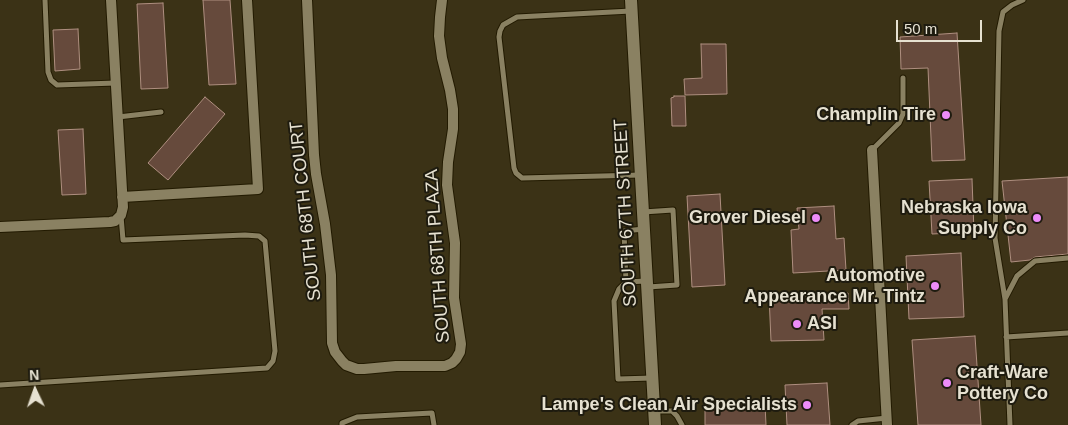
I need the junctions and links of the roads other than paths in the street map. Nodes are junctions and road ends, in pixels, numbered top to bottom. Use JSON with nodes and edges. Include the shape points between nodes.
{"nodes":[{"id":1,"x":44,"y":0,"type":"edge"},
{"id":2,"x":111,"y":0,"type":"edge"},
{"id":3,"x":247,"y":0,"type":"edge"},
{"id":4,"x":307,"y":0,"type":"edge"},
{"id":5,"x":442,"y":0,"type":"edge"},
{"id":6,"x":1023,"y":0,"type":"edge"},
{"id":7,"x":631,"y":5,"type":"edge"},
{"id":8,"x":903,"y":78,"type":"dead end"},
{"id":9,"x":116,"y":83,"type":"junction"},
{"id":10,"x":161,"y":112,"type":"dead end"},
{"id":11,"x":118,"y":117,"type":"junction"},
{"id":12,"x":872,"y":150,"type":"joint"},
{"id":13,"x":641,"y":175,"type":"junction"},
{"id":14,"x":122,"y":197,"type":"junction"},
{"id":15,"x":643,"y":212,"type":"junction"},
{"id":16,"x":121,"y":215,"type":"junction"},
{"id":17,"x":0,"y":227,"type":"edge"},
{"id":18,"x":644,"y":229,"type":"junction"},
{"id":19,"x":1068,"y":258,"type":"edge"},
{"id":20,"x":626,"y":282,"type":"junction"},
{"id":21,"x":647,"y":284,"type":"junction"},
{"id":22,"x":1005,"y":299,"type":"junction"},
{"id":23,"x":1068,"y":333,"type":"edge"},
{"id":24,"x":1006,"y":337,"type":"junction"},
{"id":25,"x":396,"y":366,"type":"joint"},
{"id":26,"x":653,"y":378,"type":"junction"},
{"id":27,"x":0,"y":385,"type":"edge"},
{"id":28,"x":655,"y":411,"type":"junction"},
{"id":29,"x":887,"y":422,"type":"edge"},
{"id":30,"x":342,"y":425,"type":"edge"},
{"id":31,"x":434,"y":425,"type":"edge"},
{"id":32,"x":655,"y":425,"type":"edge"},
{"id":33,"x":682,"y":425,"type":"edge"},
{"id":34,"x":852,"y":425,"type":"edge"},
{"id":35,"x":1010,"y":425,"type":"edge"}],
"edges":[{"from":1,"to":9,"type":"lane","via":[[51,80],[57,85]]},
{"from":2,"to":9,"type":"street"},
{"from":3,"to":14,"type":"street","via":[[258,190]]},
{"from":4,"to":25,"type":"street","name":"SOUTH 68TH COURT","via":[[314,155],[331,275],[334,352],[346,364],[357,368]]},
{"from":5,"to":25,"type":"street","name":"SOUTH 68TH PLAZA","via":[[439,36],[453,109],[447,185],[455,243],[454,298],[460,352],[452,363],[445,366]]},
{"from":6,"to":22,"type":"lane","via":[[1003,12],[999,31],[995,238]]},
{"from":7,"to":13,"type":"street","name":"SOUTH 67TH STREET"},
{"from":7,"to":13,"type":"lane","via":[[517,18],[503,25],[499,37],[516,174],[522,178]]},
{"from":8,"to":12,"type":"lane","via":[[903,114],[899,123]]},
{"from":9,"to":11,"type":"street"},
{"from":10,"to":11,"type":"lane"},
{"from":11,"to":14,"type":"street"},
{"from":12,"to":29,"type":"street"},
{"from":13,"to":15,"type":"street","name":"SOUTH 67TH STREET"},
{"from":14,"to":16,"type":"street"},
{"from":15,"to":18,"type":"street","name":"SOUTH 67TH STREET"},
{"from":15,"to":21,"type":"lane","via":[[673,210],[677,285]]},
{"from":16,"to":17,"type":"street","via":[[110,222]]},
{"from":16,"to":27,"type":"lane","via":[[123,240],[245,235],[259,236],[265,241],[275,351],[273,361],[267,368]]},
{"from":18,"to":20,"type":"lane","via":[[624,231]]},
{"from":18,"to":21,"type":"street","name":"SOUTH 67TH STREET"},
{"from":19,"to":22,"type":"lane","via":[[1035,261],[1017,276]]},
{"from":20,"to":21,"type":"lane"},
{"from":20,"to":26,"type":"lane","via":[[614,301],[618,379]]},
{"from":21,"to":26,"type":"street","name":"SOUTH 67TH STREET"},
{"from":22,"to":24,"type":"lane"},
{"from":23,"to":24,"type":"lane"},
{"from":24,"to":35,"type":"lane"},
{"from":26,"to":28,"type":"street","name":"SOUTH 67TH STREET"},
{"from":28,"to":32,"type":"street","name":"SOUTH 67TH STREET"},
{"from":28,"to":33,"type":"lane","via":[[672,411]]},
{"from":29,"to":34,"type":"lane","via":[[858,421]]},
{"from":30,"to":31,"type":"lane","via":[[357,417],[432,413]]}]}
